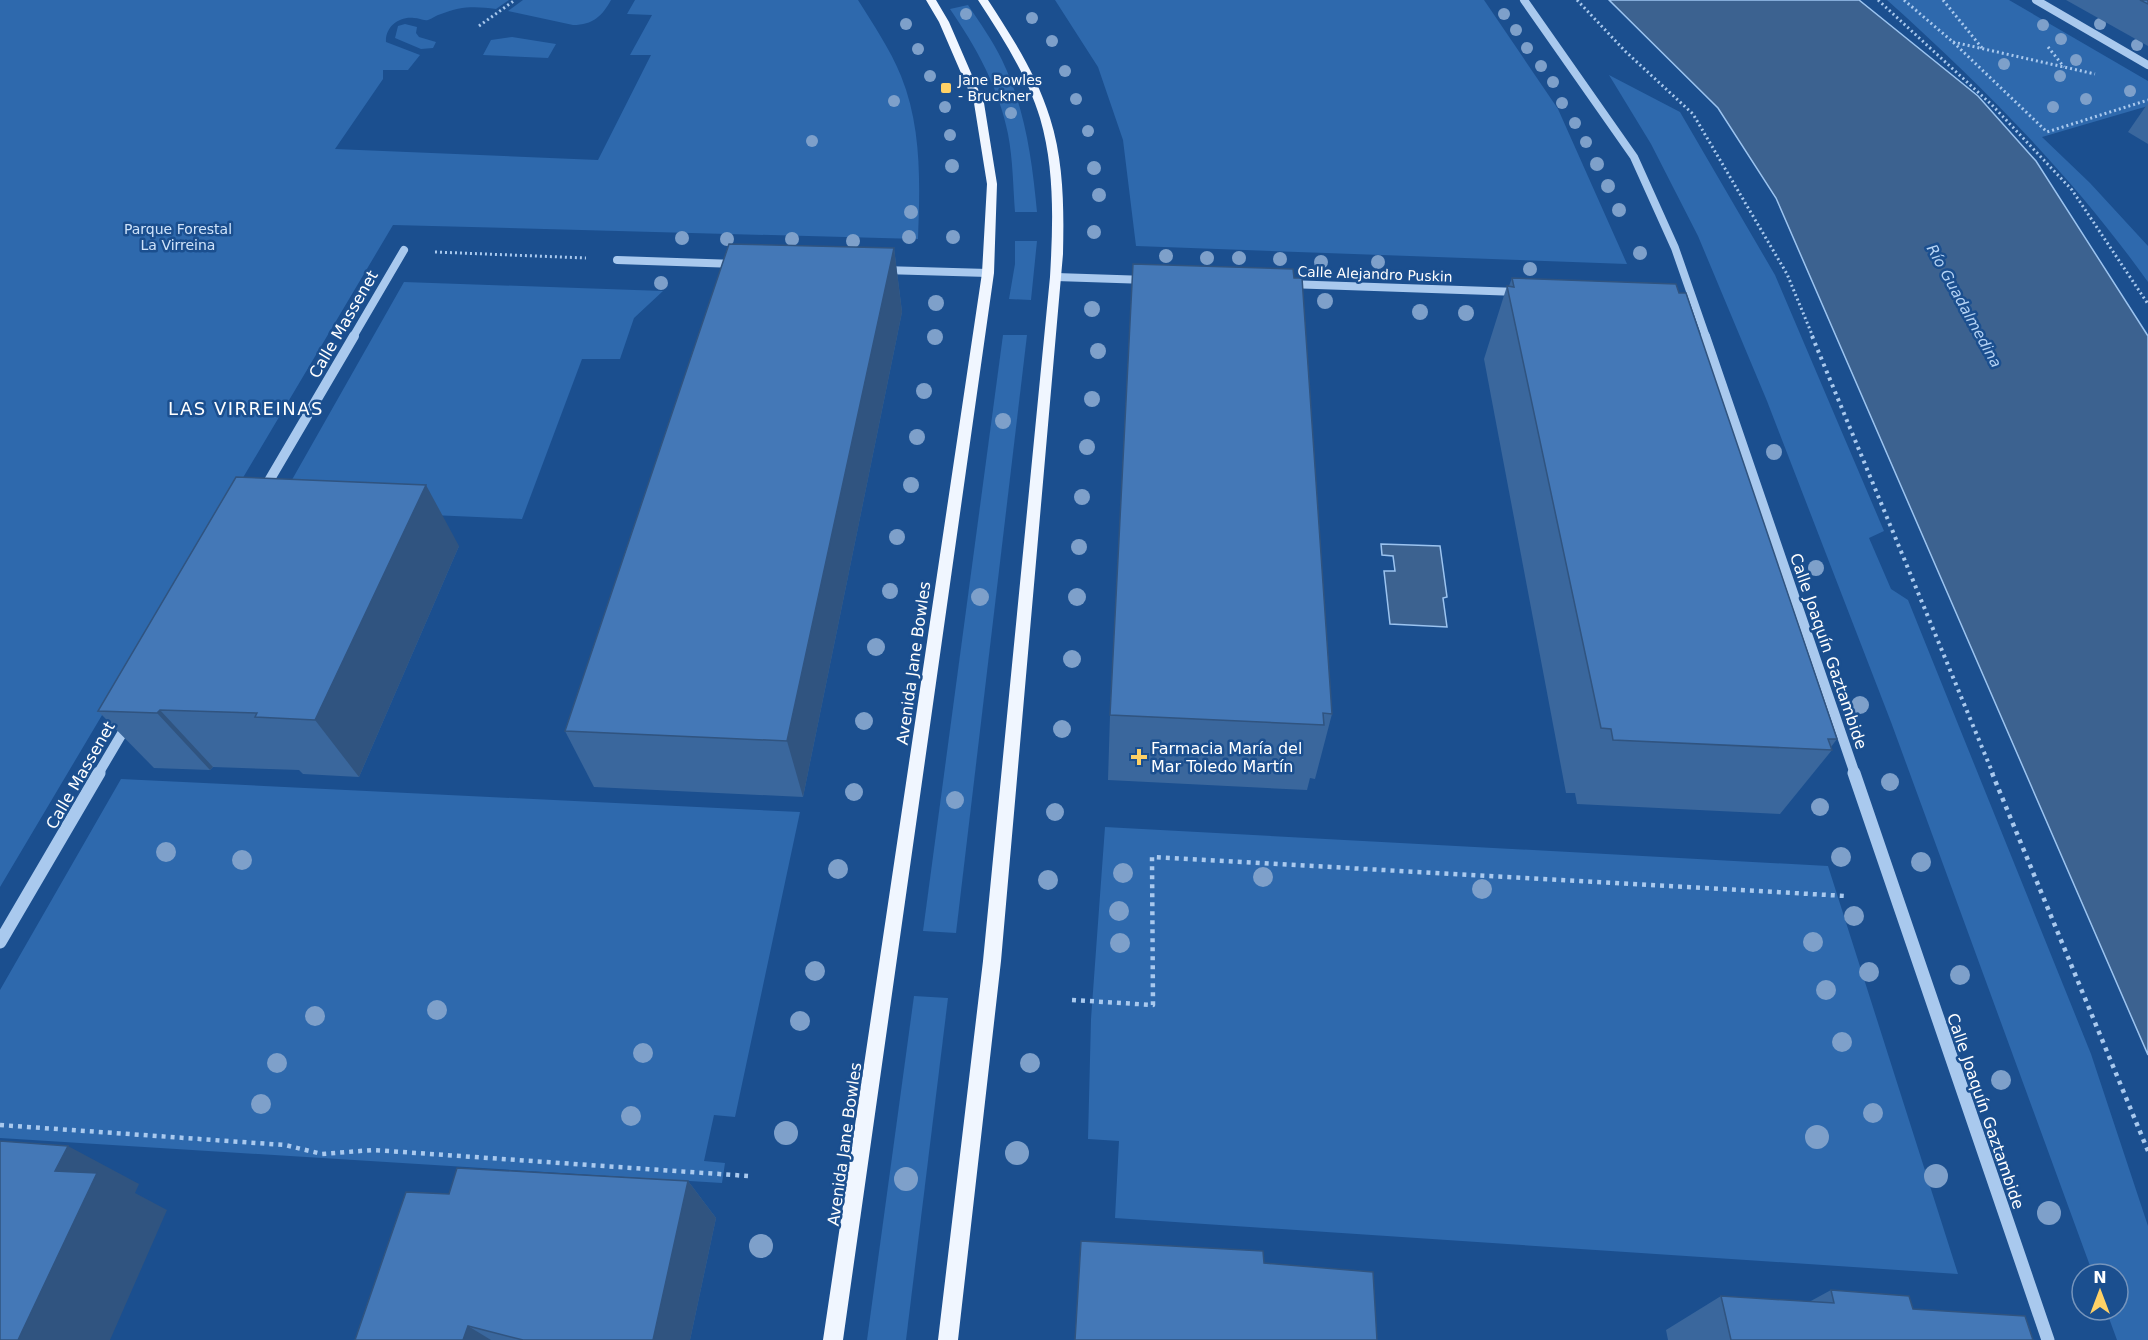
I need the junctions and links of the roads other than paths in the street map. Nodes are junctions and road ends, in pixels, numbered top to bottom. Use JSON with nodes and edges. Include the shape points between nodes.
{"nodes":[{"id":1,"x":931,"y":0,"type":"edge"},
{"id":2,"x":983,"y":0,"type":"edge"},
{"id":3,"x":1524,"y":0,"type":"edge"},
{"id":4,"x":2036,"y":0,"type":"edge"},
{"id":5,"x":2146,"y":62,"type":"edge"},
{"id":6,"x":404,"y":250,"type":"dead end"},
{"id":7,"x":617,"y":260,"type":"dead end"},
{"id":8,"x":744,"y":264,"type":"edge"},
{"id":9,"x":871,"y":269,"type":"edge"},
{"id":10,"x":988,"y":273,"type":"junction"},
{"id":11,"x":1056,"y":277,"type":"junction"},
{"id":12,"x":1157,"y":280,"type":"edge"},
{"id":13,"x":1276,"y":284,"type":"edge"},
{"id":14,"x":1527,"y":292,"type":"edge"},
{"id":15,"x":259,"y":498,"type":"edge"},
{"id":16,"x":133,"y":715,"type":"edge"},
{"id":17,"x":0,"y":942,"type":"edge"},
{"id":18,"x":833,"y":1340,"type":"edge"},
{"id":19,"x":948,"y":1340,"type":"edge"},
{"id":20,"x":2048,"y":1340,"type":"edge"}],
"edges":[{"from":1,"to":10,"type":"main road","name":"Avenida Jane Bowles","via":[[979,103],[992,184]]},
{"from":2,"to":11,"type":"main road","via":[[1037,98],[1055,162],[1059,226]]},
{"from":3,"to":20,"type":"street","name":"Calle Joaquín Gaztambide","via":[[1634,157],[1676,248],[1688,298]]},
{"from":4,"to":5,"type":"street"},
{"from":6,"to":15,"type":"street","name":"Calle Massenet"},
{"from":7,"to":8,"type":"street"},
{"from":9,"to":10,"type":"street"},
{"from":10,"to":18,"type":"main road","name":"Avenida Jane Bowles"},
{"from":11,"to":12,"type":"street"},
{"from":11,"to":19,"type":"main road","via":[[992,961]]},
{"from":13,"to":14,"type":"street","name":"Calle Alejandro Puskin"},
{"from":16,"to":17,"type":"street","name":"Calle Massenet"}]}
